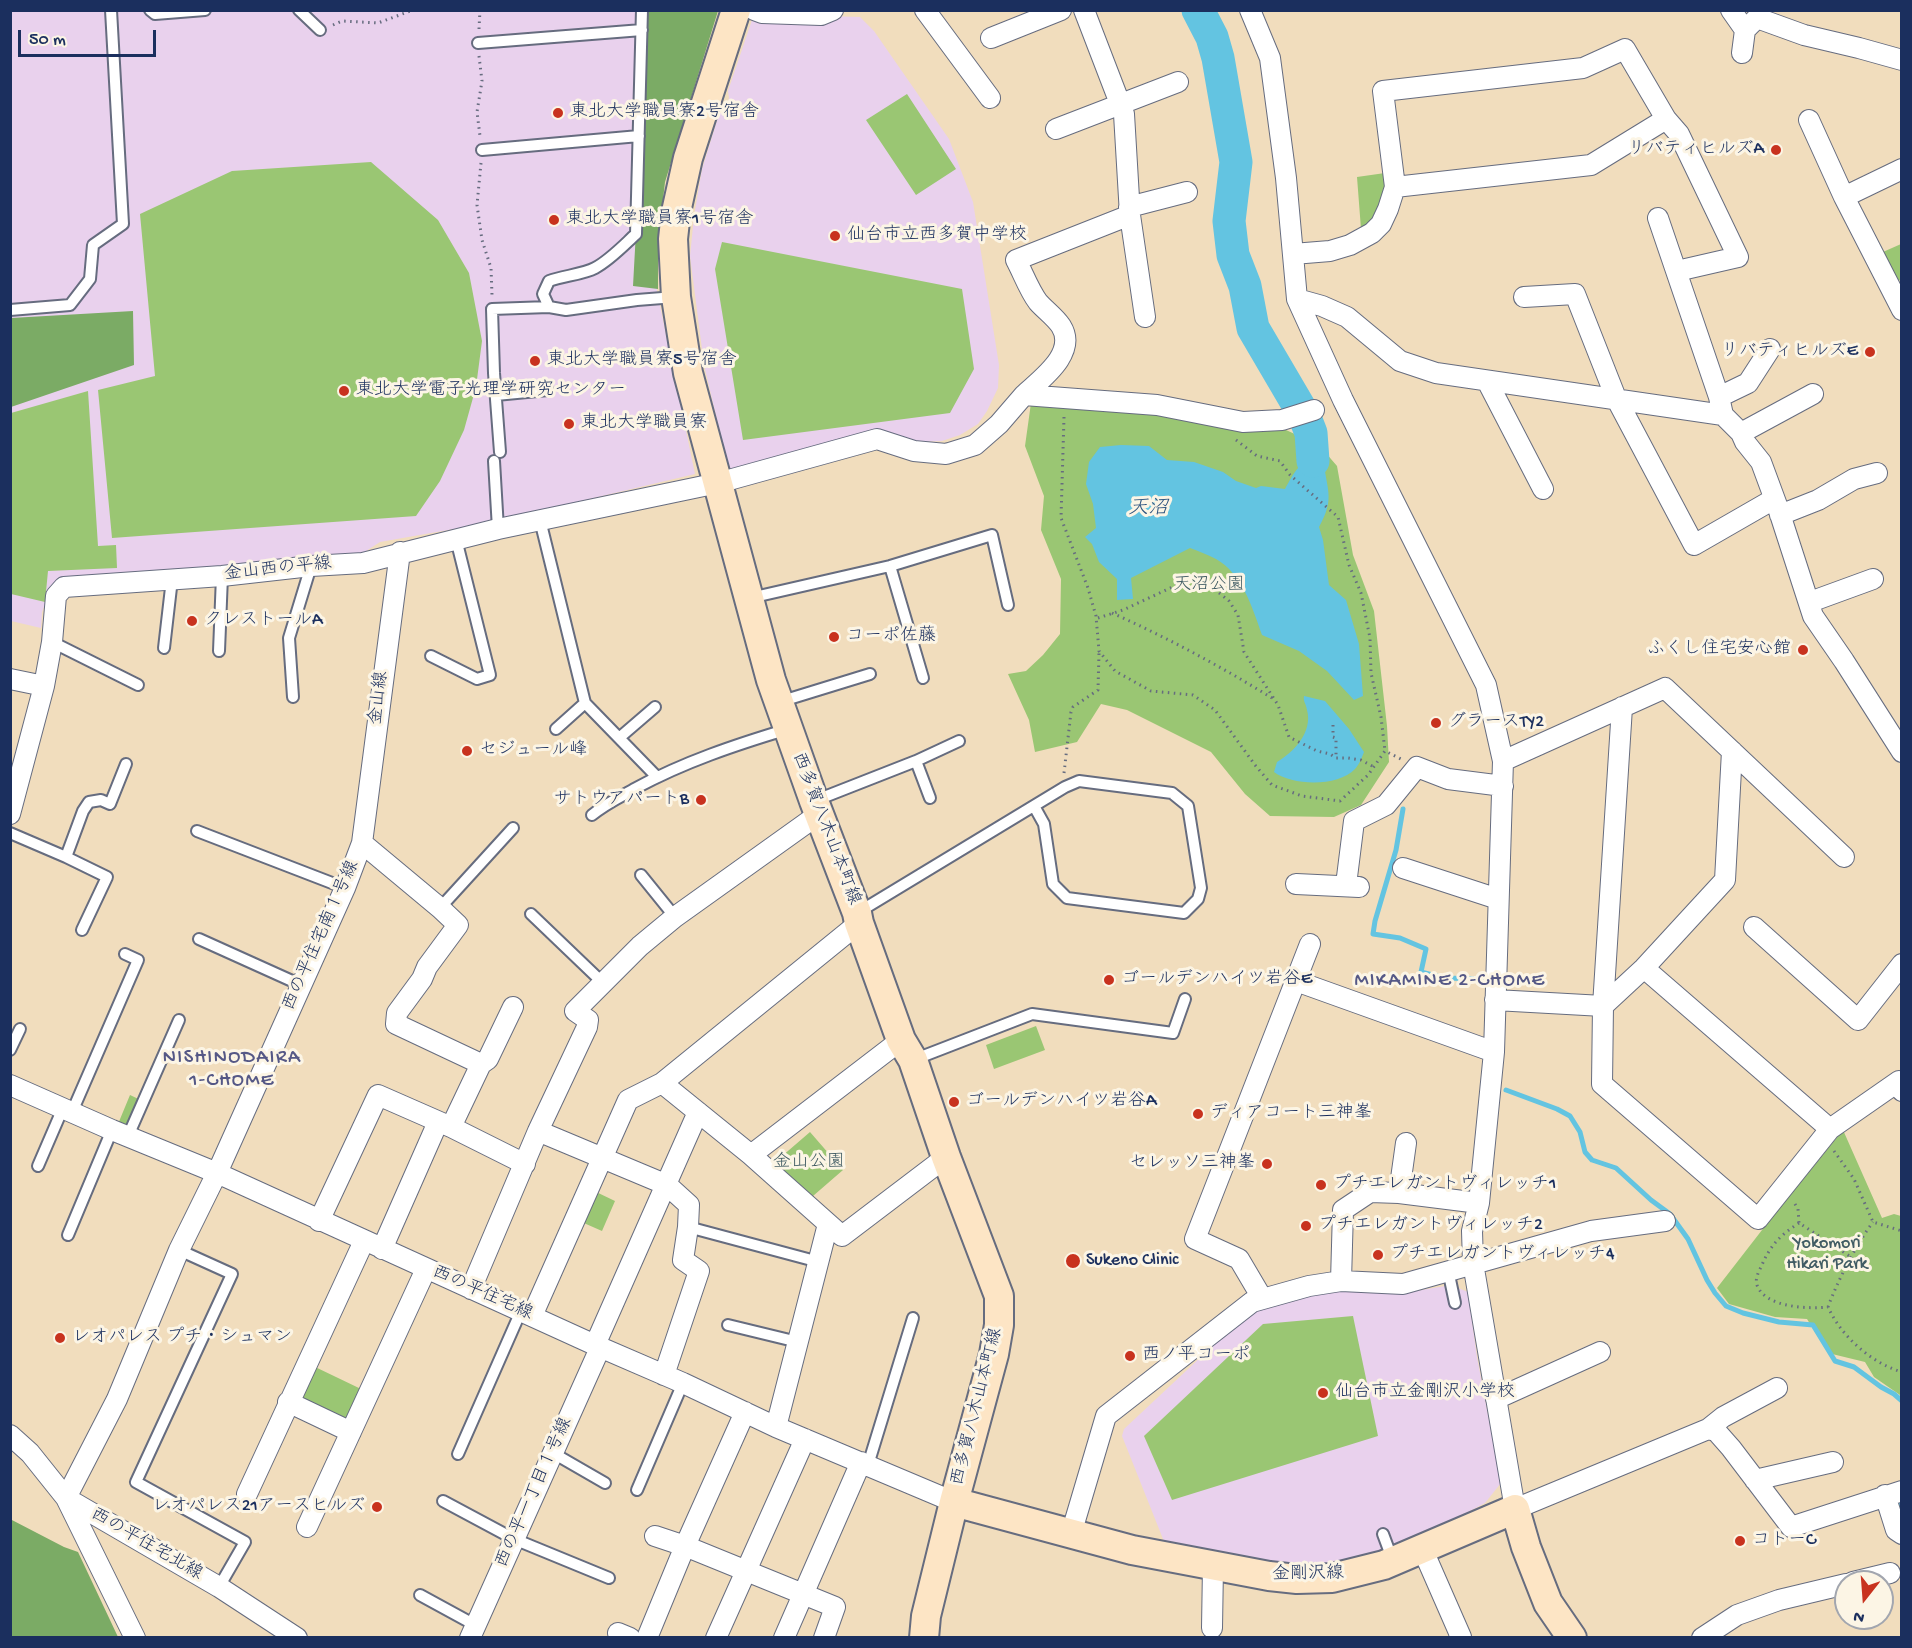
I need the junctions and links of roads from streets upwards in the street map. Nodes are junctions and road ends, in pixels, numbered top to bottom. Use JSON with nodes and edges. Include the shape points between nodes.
{"nodes":[{"id":1,"x":736,"y":10,"type":"edge"},
{"id":2,"x":753,"y":10,"type":"edge"},
{"id":3,"x":833,"y":10,"type":"edge"},
{"id":4,"x":925,"y":10,"type":"edge"},
{"id":5,"x":1061,"y":10,"type":"edge"},
{"id":6,"x":1084,"y":10,"type":"edge"},
{"id":7,"x":1250,"y":10,"type":"edge"},
{"id":8,"x":1731,"y":10,"type":"edge"},
{"id":9,"x":1745,"y":30,"type":"junction"},
{"id":10,"x":991,"y":38,"type":"dead end"},
{"id":11,"x":1742,"y":53,"type":"dead end"},
{"id":12,"x":1902,"y":60,"type":"edge"},
{"id":13,"x":1178,"y":82,"type":"dead end"},
{"id":14,"x":990,"y":99,"type":"dead end"},
{"id":15,"x":1121,"y":104,"type":"junction"},
{"id":16,"x":1666,"y":119,"type":"junction"},
{"id":17,"x":1809,"y":120,"type":"dead end"},
{"id":18,"x":1056,"y":129,"type":"dead end"},
{"id":19,"x":1902,"y":169,"type":"edge"},
{"id":20,"x":1395,"y":187,"type":"junction"},
{"id":21,"x":1187,"y":192,"type":"dead end"},
{"id":22,"x":1844,"y":197,"type":"junction"},
{"id":23,"x":1130,"y":211,"type":"junction"},
{"id":24,"x":1658,"y":218,"type":"dead end"},
{"id":25,"x":1293,"y":254,"type":"junction"},
{"id":26,"x":1677,"y":271,"type":"junction"},
{"id":27,"x":1524,"y":297,"type":"dead end"},
{"id":28,"x":1297,"y":299,"type":"junction"},
{"id":29,"x":1900,"y":303,"type":"edge"},
{"id":30,"x":1145,"y":317,"type":"dead end"},
{"id":31,"x":1770,"y":349,"type":"dead end"},
{"id":32,"x":1487,"y":381,"type":"junction"},
{"id":33,"x":1813,"y":394,"type":"dead end"},
{"id":34,"x":1024,"y":395,"type":"junction"},
{"id":35,"x":1616,"y":398,"type":"junction"},
{"id":36,"x":1721,"y":406,"type":"junction"},
{"id":37,"x":1314,"y":411,"type":"dead end"},
{"id":38,"x":1741,"y":433,"type":"junction"},
{"id":39,"x":1877,"y":473,"type":"dead end"},
{"id":40,"x":718,"y":483,"type":"junction"},
{"id":41,"x":1543,"y":489,"type":"dead end"},
{"id":42,"x":1777,"y":507,"type":"junction"},
{"id":43,"x":400,"y":552,"type":"junction"},
{"id":44,"x":1873,"y":579,"type":"dead end"},
{"id":45,"x":1810,"y":602,"type":"junction"},
{"id":46,"x":10,"y":679,"type":"edge"},
{"id":47,"x":44,"y":686,"type":"junction"},
{"id":48,"x":1622,"y":707,"type":"junction"},
{"id":49,"x":1732,"y":751,"type":"junction"},
{"id":50,"x":1902,"y":752,"type":"edge"},
{"id":51,"x":1503,"y":761,"type":"junction"},
{"id":52,"x":1503,"y":786,"type":"junction"},
{"id":53,"x":816,"y":808,"type":"junction"},
{"id":54,"x":10,"y":814,"type":"edge"},
{"id":55,"x":362,"y":843,"type":"junction"},
{"id":56,"x":1844,"y":857,"type":"dead end"},
{"id":57,"x":1403,"y":868,"type":"dead end"},
{"id":58,"x":1296,"y":884,"type":"dead end"},
{"id":59,"x":1498,"y":899,"type":"junction"},
{"id":60,"x":858,"y":918,"type":"junction"},
{"id":61,"x":1754,"y":927,"type":"dead end"},
{"id":62,"x":1310,"y":944,"type":"dead end"},
{"id":63,"x":1902,"y":964,"type":"edge"},
{"id":64,"x":1644,"y":968,"type":"junction"},
{"id":65,"x":1296,"y":981,"type":"junction"},
{"id":66,"x":1495,"y":1000,"type":"junction"},
{"id":67,"x":1603,"y":1006,"type":"junction"},
{"id":68,"x":513,"y":1007,"type":"dead end"},
{"id":69,"x":907,"y":1050,"type":"junction"},
{"id":70,"x":1494,"y":1052,"type":"junction"},
{"id":71,"x":481,"y":1064,"type":"junction"},
{"id":72,"x":662,"y":1083,"type":"junction"},
{"id":73,"x":1901,"y":1084,"type":"edge"},
{"id":74,"x":10,"y":1085,"type":"edge"},
{"id":75,"x":698,"y":1112,"type":"junction"},
{"id":76,"x":444,"y":1125,"type":"junction"},
{"id":77,"x":538,"y":1131,"type":"junction"},
{"id":78,"x":1825,"y":1135,"type":"junction"},
{"id":79,"x":1406,"y":1143,"type":"dead end"},
{"id":80,"x":752,"y":1155,"type":"junction"},
{"id":81,"x":602,"y":1157,"type":"junction"},
{"id":82,"x":946,"y":1157,"type":"junction"},
{"id":83,"x":525,"y":1164,"type":"junction"},
{"id":84,"x":217,"y":1173,"type":"junction"},
{"id":85,"x":666,"y":1185,"type":"junction"},
{"id":86,"x":1399,"y":1193,"type":"junction"},
{"id":87,"x":1479,"y":1203,"type":"junction"},
{"id":88,"x":319,"y":1221,"type":"junction"},
{"id":89,"x":1665,"y":1221,"type":"dead end"},
{"id":90,"x":828,"y":1224,"type":"junction"},
{"id":91,"x":373,"y":1245,"type":"junction"},
{"id":92,"x":1473,"y":1263,"type":"junction"},
{"id":93,"x":426,"y":1269,"type":"junction"},
{"id":94,"x":1341,"y":1281,"type":"junction"},
{"id":95,"x":471,"y":1289,"type":"junction"},
{"id":96,"x":1257,"y":1302,"type":"junction"},
{"id":97,"x":527,"y":1314,"type":"junction"},
{"id":98,"x":598,"y":1347,"type":"junction"},
{"id":99,"x":1600,"y":1352,"type":"dead end"},
{"id":100,"x":664,"y":1375,"type":"junction"},
{"id":101,"x":1777,"y":1388,"type":"dead end"},
{"id":102,"x":1496,"y":1399,"type":"junction"},
{"id":103,"x":288,"y":1402,"type":"junction"},
{"id":104,"x":745,"y":1412,"type":"junction"},
{"id":105,"x":776,"y":1427,"type":"junction"},
{"id":106,"x":1708,"y":1429,"type":"junction"},
{"id":107,"x":351,"y":1432,"type":"junction"},
{"id":108,"x":10,"y":1435,"type":"edge"},
{"id":109,"x":805,"y":1439,"type":"junction"},
{"id":110,"x":1833,"y":1462,"type":"dead end"},
{"id":111,"x":864,"y":1464,"type":"junction"},
{"id":112,"x":1755,"y":1480,"type":"junction"},
{"id":113,"x":1893,"y":1493,"type":"edge"},
{"id":114,"x":247,"y":1494,"type":"dead end"},
{"id":115,"x":66,"y":1498,"type":"junction"},
{"id":116,"x":954,"y":1502,"type":"junction"},
{"id":117,"x":1515,"y":1509,"type":"junction"},
{"id":118,"x":307,"y":1527,"type":"dead end"},
{"id":119,"x":1071,"y":1534,"type":"junction"},
{"id":120,"x":1902,"y":1534,"type":"edge"},
{"id":121,"x":655,"y":1536,"type":"dead end"},
{"id":122,"x":685,"y":1546,"type":"junction"},
{"id":123,"x":1422,"y":1548,"type":"junction"},
{"id":124,"x":1213,"y":1566,"type":"junction"},
{"id":125,"x":746,"y":1571,"type":"junction"},
{"id":126,"x":1834,"y":1587,"type":"edge"},
{"id":127,"x":804,"y":1594,"type":"junction"},
{"id":128,"x":1212,"y":1628,"type":"dead end"},
{"id":129,"x":472,"y":1632,"type":"edge"},
{"id":130,"x":135,"y":1638,"type":"edge"},
{"id":131,"x":297,"y":1638,"type":"edge"},
{"id":132,"x":647,"y":1638,"type":"edge"},
{"id":133,"x":716,"y":1638,"type":"edge"},
{"id":134,"x":784,"y":1638,"type":"edge"},
{"id":135,"x":825,"y":1638,"type":"edge"},
{"id":136,"x":924,"y":1638,"type":"edge"},
{"id":137,"x":1459,"y":1638,"type":"edge"},
{"id":138,"x":1572,"y":1638,"type":"edge"},
{"id":139,"x":1702,"y":1638,"type":"edge"}],
"edges":[{"from":1,"to":40,"type":"street","name":"西多賀八木山本町線","via":[[688,158],[673,239],[676,297],[688,373]]},
{"from":2,"to":3,"type":"street","via":[[821,15]]},
{"from":4,"to":14,"type":"street"},
{"from":5,"to":10,"type":"street"},
{"from":6,"to":15,"type":"street"},
{"from":7,"to":25,"type":"street","via":[[1270,58]]},
{"from":8,"to":9,"type":"street"},
{"from":9,"to":11,"type":"street"},
{"from":9,"to":12,"type":"street","via":[[1757,18],[1804,35]]},
{"from":13,"to":15,"type":"street"},
{"from":15,"to":18,"type":"street"},
{"from":15,"to":23,"type":"street"},
{"from":16,"to":20,"type":"street","via":[[1591,165]]},
{"from":16,"to":20,"type":"street","via":[[1624,49],[1583,68],[1383,91]]},
{"from":16,"to":26,"type":"street","via":[[1679,134],[1737,257]]},
{"from":17,"to":22,"type":"street"},
{"from":19,"to":22,"type":"street"},
{"from":20,"to":25,"type":"street","via":[[1381,224],[1372,232],[1330,251]]},
{"from":21,"to":23,"type":"street"},
{"from":22,"to":29,"type":"street"},
{"from":23,"to":30,"type":"street"},
{"from":23,"to":34,"type":"street","name":"金山西の平線","via":[[1016,260],[1036,300],[1062,327],[1064,341],[1057,364]]},
{"from":24,"to":26,"type":"street"},
{"from":25,"to":28,"type":"street"},
{"from":26,"to":36,"type":"street"},
{"from":27,"to":35,"type":"street","via":[[1575,294]]},
{"from":28,"to":32,"type":"street","via":[[1347,317],[1400,361],[1436,373]]},
{"from":28,"to":51,"type":"street","via":[[1343,400],[1486,685]]},
{"from":31,"to":36,"type":"street","via":[[1748,383]]},
{"from":32,"to":35,"type":"street"},
{"from":32,"to":41,"type":"street"},
{"from":33,"to":38,"type":"street"},
{"from":34,"to":37,"type":"street","via":[[1156,405],[1244,422],[1282,420]]},
{"from":34,"to":40,"type":"street","name":"金山西の平線","via":[[975,445],[946,454],[914,451],[877,439]]},
{"from":35,"to":36,"type":"street"},
{"from":35,"to":42,"type":"street","via":[[1694,545]]},
{"from":36,"to":38,"type":"street"},
{"from":38,"to":42,"type":"street","via":[[1761,462]]},
{"from":39,"to":42,"type":"street","via":[[1854,479],[1818,500]]},
{"from":40,"to":43,"type":"street","name":"金山西の平線"},
{"from":40,"to":53,"type":"street","name":"西多賀八木山本町線","via":[[771,681]]},
{"from":42,"to":45,"type":"street"},
{"from":43,"to":47,"type":"street","name":"金山西の平線","via":[[363,562],[64,587],[56,596]]},
{"from":43,"to":55,"type":"street","name":"金山線"},
{"from":44,"to":45,"type":"street"},
{"from":45,"to":50,"type":"street","via":[[1813,616]]},
{"from":46,"to":47,"type":"street"},
{"from":47,"to":54,"type":"street","name":"金山西の平線"},
{"from":48,"to":49,"type":"street","via":[[1665,688]]},
{"from":48,"to":51,"type":"street"},
{"from":48,"to":67,"type":"street"},
{"from":49,"to":56,"type":"street"},
{"from":49,"to":64,"type":"street","via":[[1725,880]]},
{"from":51,"to":52,"type":"street"},
{"from":52,"to":58,"type":"street","via":[[1448,779],[1417,767],[1386,805],[1354,821],[1352,886]]},
{"from":52,"to":59,"type":"street"},
{"from":53,"to":60,"type":"street","name":"西多賀八木山本町線"},
{"from":53,"to":77,"type":"street","via":[[640,946],[575,1011],[588,1020],[587,1026]]},
{"from":55,"to":71,"type":"street","name":"西の平住宅南１号線","via":[[458,925],[397,1013],[396,1024]]},
{"from":55,"to":84,"type":"street","name":"西の平住宅南１号線"},
{"from":57,"to":59,"type":"street"},
{"from":59,"to":66,"type":"street"},
{"from":60,"to":69,"type":"street","name":"西多賀八木山本町線"},
{"from":60,"to":72,"type":"street"},
{"from":61,"to":63,"type":"street","via":[[1858,1020]]},
{"from":62,"to":65,"type":"street"},
{"from":64,"to":67,"type":"street"},
{"from":64,"to":78,"type":"street"},
{"from":65,"to":70,"type":"street"},
{"from":65,"to":96,"type":"street","via":[[1195,1239],[1239,1259]]},
{"from":66,"to":67,"type":"street"},
{"from":66,"to":70,"type":"street"},
{"from":67,"to":78,"type":"street","via":[[1602,1084],[1758,1219]]},
{"from":68,"to":71,"type":"street","via":[[488,1059]]},
{"from":69,"to":80,"type":"street"},
{"from":69,"to":82,"type":"street","name":"西多賀八木山本町線"},
{"from":70,"to":87,"type":"street"},
{"from":71,"to":76,"type":"street"},
{"from":72,"to":75,"type":"street"},
{"from":72,"to":81,"type":"street","via":[[628,1100]]},
{"from":73,"to":78,"type":"street"},
{"from":74,"to":84,"type":"street","name":"西の平住宅線"},
{"from":75,"to":80,"type":"street"},
{"from":75,"to":85,"type":"street","name":"西の平一丁目１号線"},
{"from":76,"to":83,"type":"street"},
{"from":76,"to":88,"type":"street","via":[[378,1095]]},
{"from":76,"to":91,"type":"street"},
{"from":77,"to":81,"type":"street"},
{"from":77,"to":83,"type":"street"},
{"from":79,"to":86,"type":"street"},
{"from":80,"to":90,"type":"street"},
{"from":81,"to":85,"type":"street"},
{"from":81,"to":97,"type":"street"},
{"from":82,"to":90,"type":"street","via":[[842,1236]]},
{"from":82,"to":116,"type":"street","name":"西多賀八木山本町線","via":[[999,1296],[994,1354]]},
{"from":83,"to":95,"type":"street"},
{"from":84,"to":88,"type":"street","name":"西の平住宅線"},
{"from":84,"to":115,"type":"street","name":"西の平住宅南１号線","via":[[179,1250],[117,1399]]},
{"from":85,"to":98,"type":"street","name":"西の平一丁目１号線"},
{"from":85,"to":100,"type":"street","via":[[689,1205],[683,1260],[699,1271]]},
{"from":86,"to":87,"type":"street"},
{"from":86,"to":94,"type":"street","via":[[1370,1192],[1343,1210]]},
{"from":87,"to":92,"type":"street","via":[[1472,1231]]},
{"from":88,"to":91,"type":"street","name":"西の平住宅線"},
{"from":89,"to":92,"type":"street","via":[[1591,1231]]},
{"from":90,"to":105,"type":"street"},
{"from":91,"to":93,"type":"street","name":"西の平住宅線"},
{"from":91,"to":103,"type":"street"},
{"from":92,"to":94,"type":"street","via":[[1403,1284]]},
{"from":92,"to":102,"type":"street"},
{"from":93,"to":95,"type":"street","name":"西の平住宅線"},
{"from":93,"to":107,"type":"street"},
{"from":94,"to":96,"type":"street"},
{"from":95,"to":97,"type":"street","name":"西の平住宅線"},
{"from":96,"to":119,"type":"street","via":[[1106,1416]]},
{"from":97,"to":98,"type":"street","name":"西の平住宅線"},
{"from":98,"to":100,"type":"street","name":"西の平住宅線"},
{"from":98,"to":129,"type":"street","name":"西の平一丁目１号線"},
{"from":99,"to":102,"type":"street"},
{"from":100,"to":104,"type":"street","name":"西の平住宅線"},
{"from":101,"to":106,"type":"street"},
{"from":102,"to":117,"type":"street"},
{"from":103,"to":107,"type":"street"},
{"from":103,"to":114,"type":"street"},
{"from":104,"to":105,"type":"street","name":"西の平住宅線"},
{"from":104,"to":122,"type":"street"},
{"from":105,"to":109,"type":"street","name":"西の平住宅線"},
{"from":106,"to":112,"type":"street","via":[[1716,1431]]},
{"from":106,"to":117,"type":"street"},
{"from":107,"to":118,"type":"street"},
{"from":108,"to":115,"type":"street","name":"西の平住宅北線"},
{"from":109,"to":111,"type":"street","name":"西の平住宅線"},
{"from":109,"to":125,"type":"street"},
{"from":110,"to":112,"type":"street"},
{"from":111,"to":116,"type":"street","name":"西の平住宅線"},
{"from":111,"to":127,"type":"street"},
{"from":112,"to":113,"type":"street","via":[[1791,1527]]},
{"from":113,"to":120,"type":"street","via":[[1896,1530]]},
{"from":115,"to":130,"type":"street"},
{"from":115,"to":131,"type":"street","name":"西の平住宅北線","via":[[219,1587]]},
{"from":116,"to":119,"type":"street","name":"金剛沢線"},
{"from":116,"to":136,"type":"street","name":"西多賀八木山本町線"},
{"from":117,"to":123,"type":"street","name":"金剛沢線"},
{"from":117,"to":138,"type":"street","via":[[1548,1603]]},
{"from":119,"to":124,"type":"street","name":"金剛沢線"},
{"from":121,"to":122,"type":"street"},
{"from":122,"to":125,"type":"street"},
{"from":122,"to":132,"type":"street"},
{"from":123,"to":124,"type":"street","name":"金剛沢線","via":[[1358,1573],[1332,1578],[1297,1579]]},
{"from":123,"to":137,"type":"street"},
{"from":124,"to":128,"type":"street"},
{"from":125,"to":127,"type":"street"},
{"from":125,"to":133,"type":"street"},
{"from":126,"to":139,"type":"street","via":[[1737,1615]]},
{"from":127,"to":134,"type":"street"},
{"from":127,"to":135,"type":"street","via":[[835,1607]]}]}
